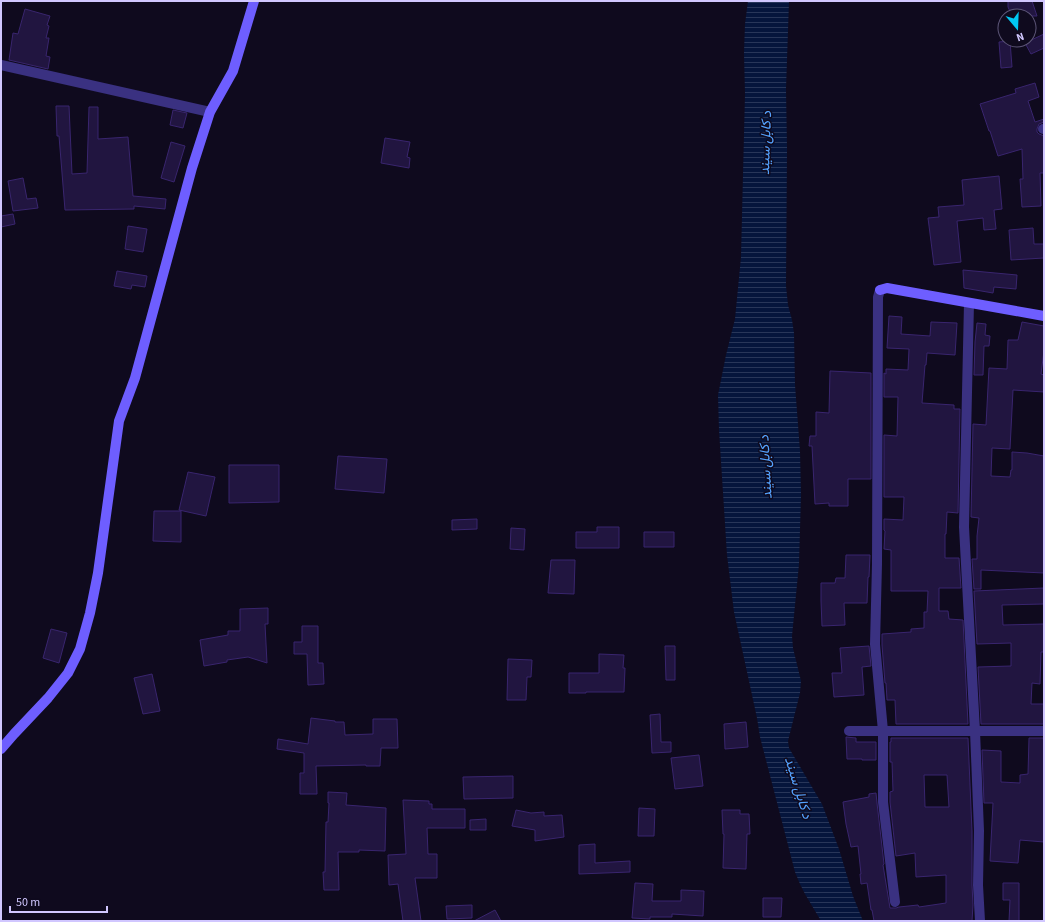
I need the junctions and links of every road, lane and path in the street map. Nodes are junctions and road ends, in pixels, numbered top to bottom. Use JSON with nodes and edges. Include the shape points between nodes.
{"nodes":[{"id":1,"x":254,"y":1,"type":"edge"},
{"id":2,"x":1,"y":65,"type":"edge"},
{"id":3,"x":210,"y":112,"type":"junction"},
{"id":4,"x":969,"y":303,"type":"junction"},
{"id":5,"x":1044,"y":316,"type":"edge"},
{"id":6,"x":882,"y":731,"type":"junction"},
{"id":7,"x":975,"y":731,"type":"junction"},
{"id":8,"x":1044,"y":731,"type":"edge"},
{"id":9,"x":849,"y":732,"type":"dead end"},
{"id":10,"x":1,"y":749,"type":"edge"},
{"id":11,"x":895,"y":902,"type":"dead end"},
{"id":12,"x":980,"y":921,"type":"edge"}],
"edges":[{"from":1,"to":3,"type":"street","via":[[233,71]]},
{"from":2,"to":3,"type":"street"},
{"from":3,"to":10,"type":"street","via":[[192,168],[135,378],[119,421],[98,573],[80,649],[68,673]]},
{"from":4,"to":5,"type":"street"},
{"from":4,"to":6,"type":"street","via":[[887,288],[880,290],[878,297],[878,564],[875,644]]},
{"from":4,"to":7,"type":"street","via":[[964,527]]},
{"from":6,"to":7,"type":"street"},
{"from":6,"to":9,"type":"street"},
{"from":6,"to":11,"type":"street","via":[[884,802]]},
{"from":7,"to":8,"type":"street"},
{"from":7,"to":12,"type":"street"}]}
